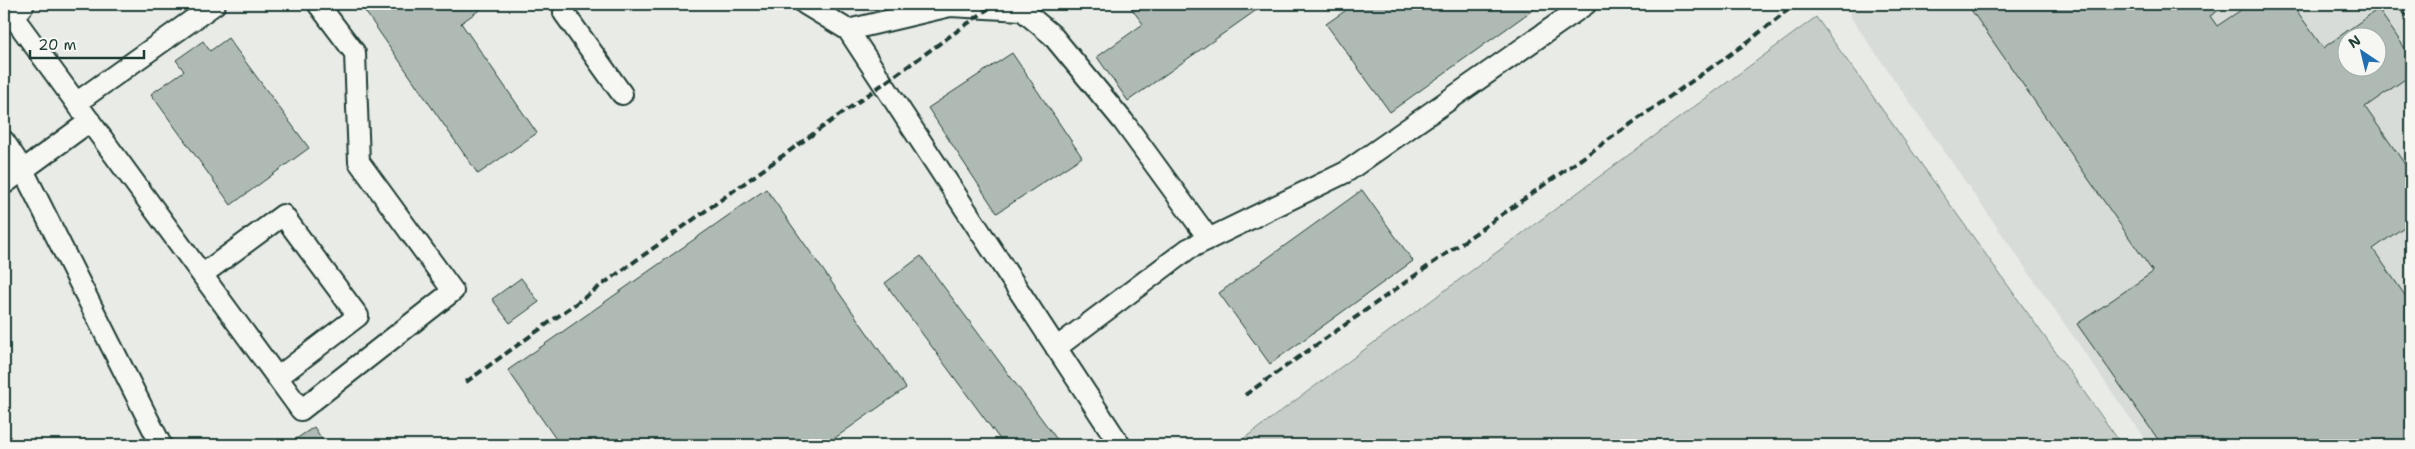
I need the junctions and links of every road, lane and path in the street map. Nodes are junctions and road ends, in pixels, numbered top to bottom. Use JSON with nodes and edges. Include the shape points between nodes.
{"nodes":[{"id":1,"x":215,"y":4,"type":"edge"},
{"id":2,"x":318,"y":4,"type":"edge"},
{"id":3,"x":567,"y":4,"type":"edge"},
{"id":4,"x":805,"y":4,"type":"edge"},
{"id":5,"x":1586,"y":4,"type":"edge"},
{"id":6,"x":11,"y":10,"type":"edge"},
{"id":7,"x":848,"y":30,"type":"junction"},
{"id":8,"x":622,"y":94,"type":"dead end"},
{"id":9,"x":76,"y":103,"type":"junction"},
{"id":10,"x":90,"y":121,"type":"junction"},
{"id":11,"x":4,"y":142,"type":"edge"},
{"id":12,"x":23,"y":170,"type":"junction"},
{"id":13,"x":4,"y":184,"type":"edge"},
{"id":14,"x":1209,"y":239,"type":"junction"},
{"id":15,"x":203,"y":274,"type":"junction"},
{"id":16,"x":1056,"y":348,"type":"junction"},
{"id":17,"x":278,"y":377,"type":"junction"},
{"id":18,"x":162,"y":445,"type":"edge"},
{"id":19,"x":1120,"y":445,"type":"edge"}],
"edges":[{"from":1,"to":9,"type":"lane"},
{"from":2,"to":17,"type":"lane","via":[[355,53],[359,162],[453,291],[301,410]]},
{"from":3,"to":8,"type":"lane","via":[[564,13]]},
{"from":4,"to":7,"type":"lane"},
{"from":5,"to":14,"type":"lane","via":[[1346,172]]},
{"from":6,"to":9,"type":"lane"},
{"from":7,"to":14,"type":"lane","via":[[950,6],[1022,10],[1052,35],[1123,121]]},
{"from":7,"to":16,"type":"lane"},
{"from":9,"to":10,"type":"lane"},
{"from":10,"to":12,"type":"lane"},
{"from":10,"to":15,"type":"lane"},
{"from":11,"to":12,"type":"lane"},
{"from":12,"to":13,"type":"lane"},
{"from":12,"to":18,"type":"lane"},
{"from":14,"to":16,"type":"lane","via":[[1188,249]]},
{"from":15,"to":17,"type":"lane"},
{"from":15,"to":17,"type":"lane","via":[[283,215],[358,316]]},
{"from":16,"to":19,"type":"lane"}]}
